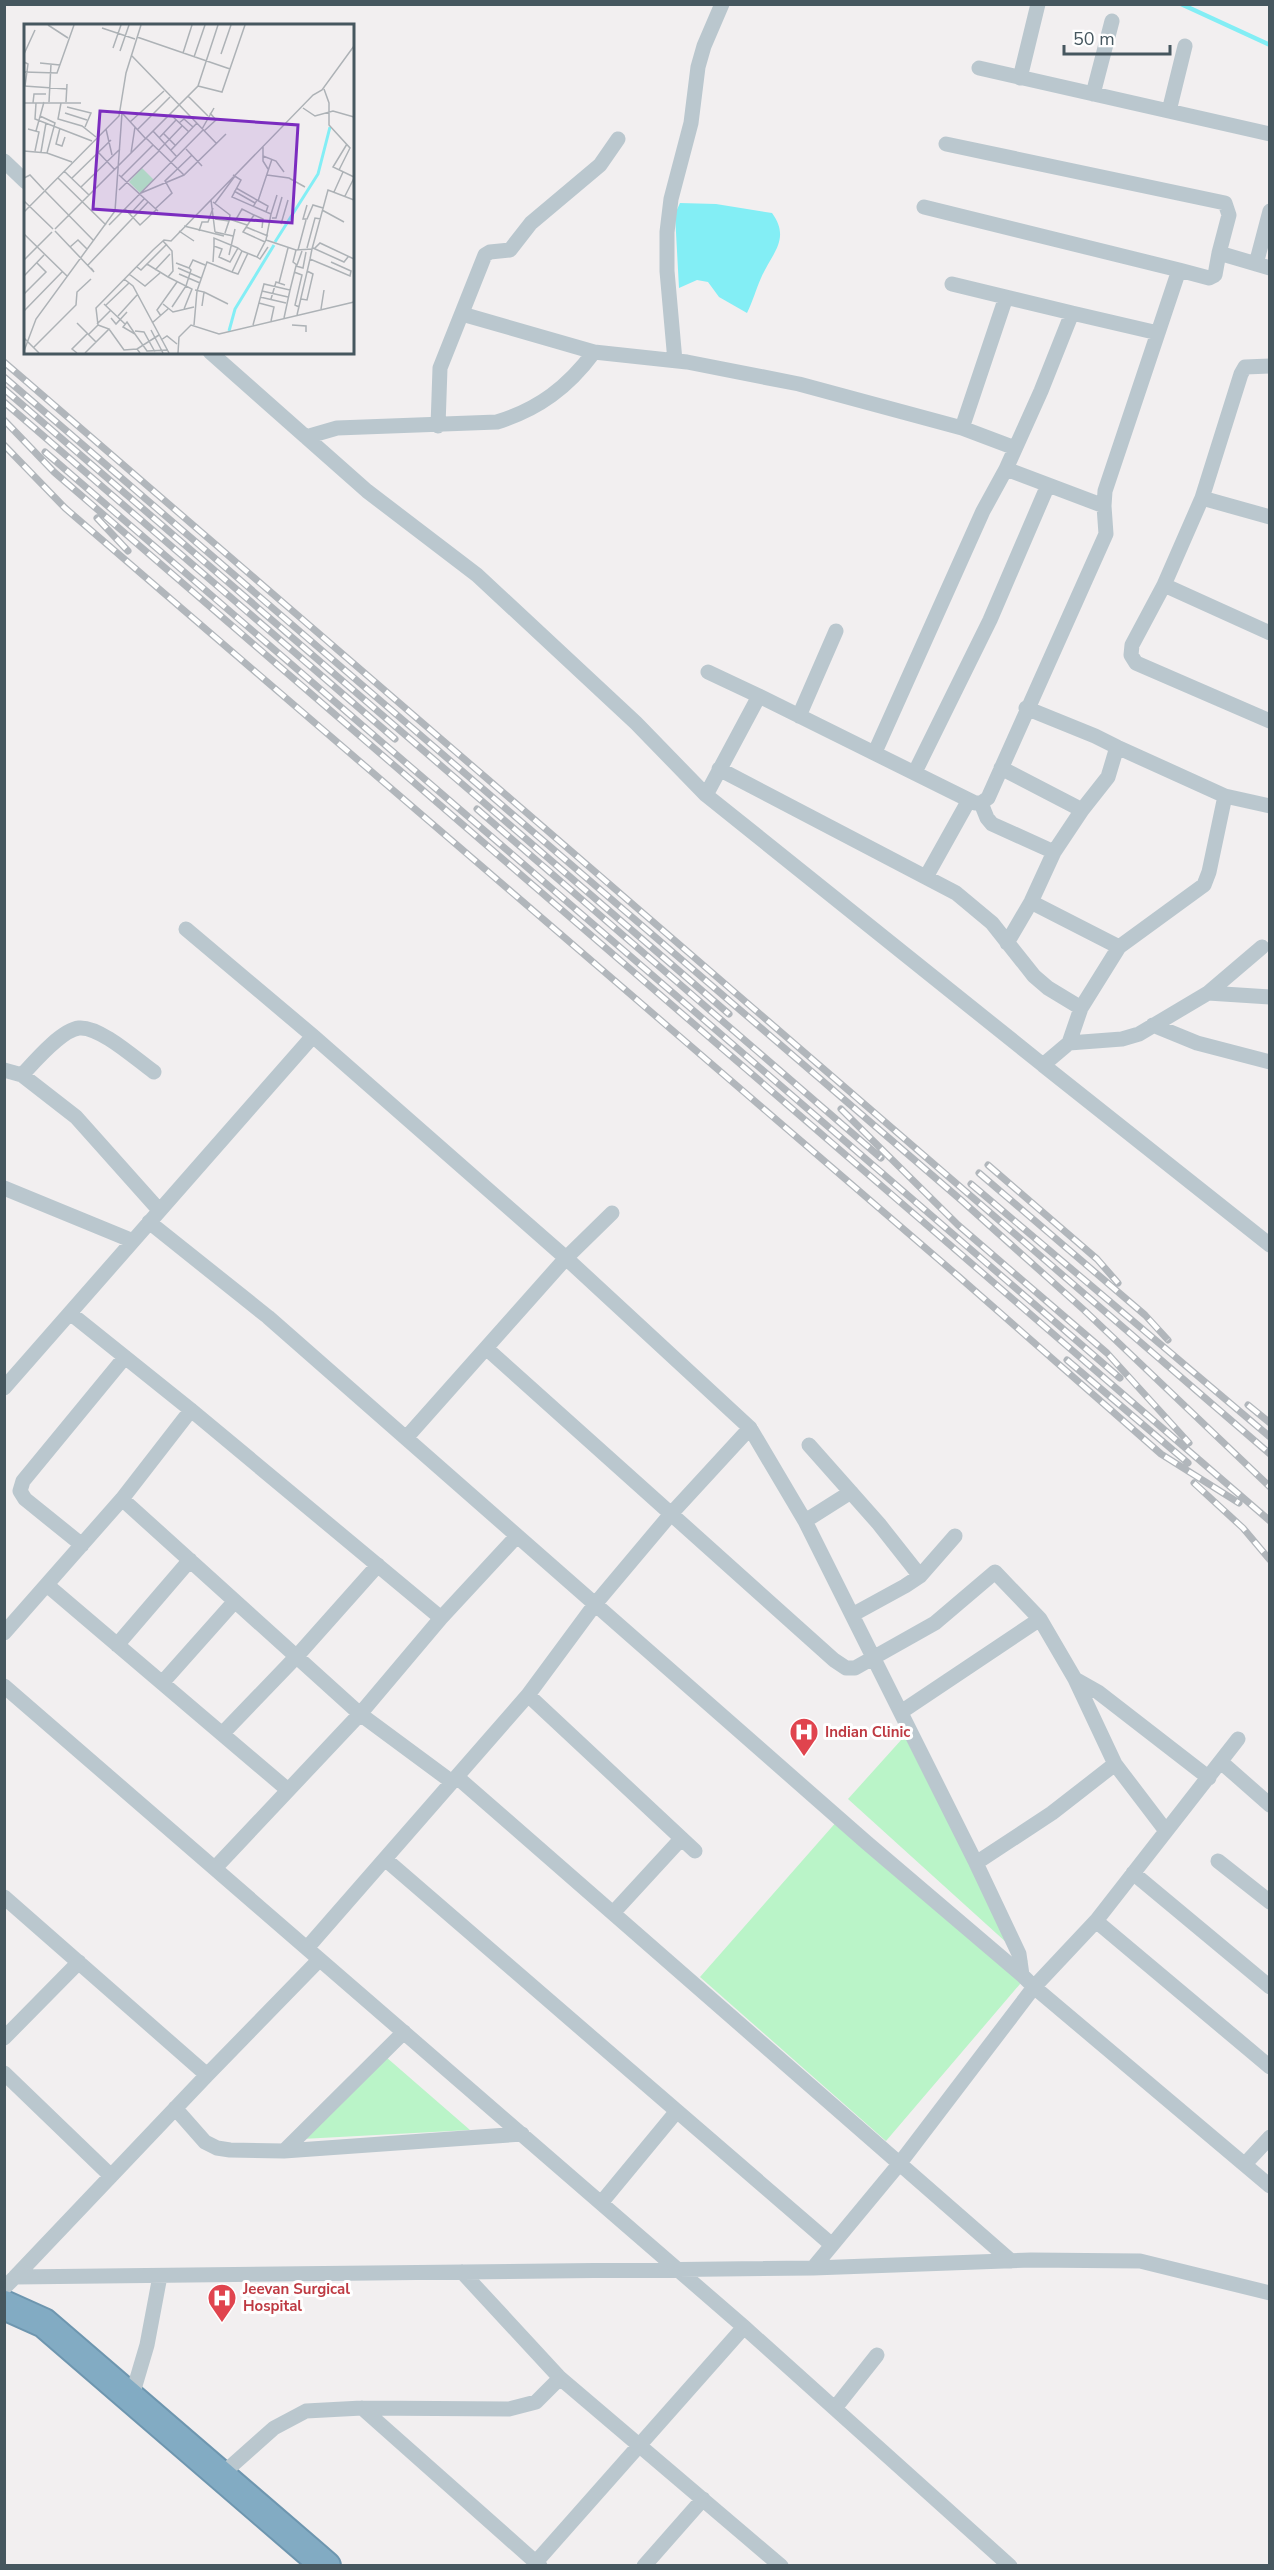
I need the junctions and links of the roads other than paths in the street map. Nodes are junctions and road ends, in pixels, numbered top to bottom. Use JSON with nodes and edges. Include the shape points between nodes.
{"nodes":[{"id":1,"x":722,"y":4,"type":"edge"},
{"id":2,"x":1038,"y":4,"type":"edge"},
{"id":3,"x":1112,"y":21,"type":"dead end"},
{"id":4,"x":1185,"y":46,"type":"dead end"},
{"id":5,"x":978,"y":68,"type":"dead end"},
{"id":6,"x":1020,"y":78,"type":"junction"},
{"id":7,"x":1094,"y":94,"type":"junction"},
{"id":8,"x":1169,"y":111,"type":"junction"},
{"id":9,"x":1269,"y":135,"type":"edge"},
{"id":10,"x":618,"y":139,"type":"dead end"},
{"id":11,"x":946,"y":144,"type":"dead end"},
{"id":12,"x":4,"y":161,"type":"edge"},
{"id":13,"x":24,"y":180,"type":"edge"},
{"id":14,"x":924,"y":207,"type":"dead end"},
{"id":15,"x":1269,"y":211,"type":"edge"},
{"id":16,"x":1219,"y":253,"type":"junction"},
{"id":17,"x":1263,"y":266,"type":"edge"},
{"id":18,"x":1179,"y":270,"type":"junction"},
{"id":19,"x":952,"y":285,"type":"dead end"},
{"id":20,"x":1006,"y":297,"type":"junction"},
{"id":21,"x":1071,"y":313,"type":"junction"},
{"id":22,"x":462,"y":314,"type":"junction"},
{"id":23,"x":1158,"y":333,"type":"junction"},
{"id":24,"x":594,"y":352,"type":"junction"},
{"id":25,"x":212,"y":354,"type":"edge"},
{"id":26,"x":675,"y":361,"type":"junction"},
{"id":27,"x":1269,"y":366,"type":"edge"},
{"id":28,"x":438,"y":426,"type":"junction"},
{"id":29,"x":962,"y":428,"type":"junction"},
{"id":30,"x":306,"y":437,"type":"junction"},
{"id":31,"x":1015,"y":448,"type":"junction"},
{"id":32,"x":1006,"y":469,"type":"junction"},
{"id":33,"x":1048,"y":485,"type":"junction"},
{"id":34,"x":1202,"y":498,"type":"junction"},
{"id":35,"x":1104,"y":506,"type":"junction"},
{"id":36,"x":1269,"y":517,"type":"edge"},
{"id":37,"x":1164,"y":585,"type":"junction"},
{"id":38,"x":836,"y":631,"type":"dead end"},
{"id":39,"x":1269,"y":633,"type":"edge"},
{"id":40,"x":708,"y":672,"type":"dead end"},
{"id":41,"x":759,"y":696,"type":"junction"},
{"id":42,"x":1026,"y":708,"type":"junction"},
{"id":43,"x":799,"y":716,"type":"junction"},
{"id":44,"x":1269,"y":721,"type":"edge"},
{"id":45,"x":1117,"y":747,"type":"junction"},
{"id":46,"x":875,"y":752,"type":"junction"},
{"id":47,"x":1001,"y":768,"type":"junction"},
{"id":48,"x":719,"y":769,"type":"junction"},
{"id":49,"x":915,"y":772,"type":"junction"},
{"id":50,"x":706,"y":795,"type":"junction"},
{"id":51,"x":1225,"y":796,"type":"junction"},
{"id":52,"x":975,"y":801,"type":"junction"},
{"id":53,"x":1269,"y":806,"type":"edge"},
{"id":54,"x":1082,"y":810,"type":"junction"},
{"id":55,"x":1054,"y":852,"type":"junction"},
{"id":56,"x":926,"y":877,"type":"junction"},
{"id":57,"x":1031,"y":902,"type":"junction"},
{"id":58,"x":186,"y":929,"type":"dead end"},
{"id":59,"x":1007,"y":943,"type":"junction"},
{"id":60,"x":1119,"y":947,"type":"junction"},
{"id":61,"x":1262,"y":947,"type":"dead end"},
{"id":62,"x":1208,"y":993,"type":"junction"},
{"id":63,"x":1269,"y":997,"type":"edge"},
{"id":64,"x":1081,"y":1008,"type":"junction"},
{"id":65,"x":1153,"y":1025,"type":"junction"},
{"id":66,"x":313,"y":1036,"type":"junction"},
{"id":67,"x":1068,"y":1043,"type":"junction"},
{"id":68,"x":1269,"y":1062,"type":"edge"},
{"id":69,"x":1043,"y":1065,"type":"junction"},
{"id":70,"x":4,"y":1070,"type":"edge"},
{"id":71,"x":154,"y":1072,"type":"dead end"},
{"id":72,"x":22,"y":1075,"type":"junction"},
{"id":73,"x":4,"y":1188,"type":"edge"},
{"id":74,"x":612,"y":1213,"type":"dead end"},
{"id":75,"x":154,"y":1216,"type":"junction"},
{"id":76,"x":133,"y":1240,"type":"junction"},
{"id":77,"x":1269,"y":1245,"type":"edge"},
{"id":78,"x":566,"y":1258,"type":"junction"},
{"id":79,"x":70,"y":1313,"type":"junction"},
{"id":80,"x":486,"y":1348,"type":"junction"},
{"id":81,"x":125,"y":1357,"type":"junction"},
{"id":82,"x":4,"y":1388,"type":"edge"},
{"id":83,"x":191,"y":1410,"type":"junction"},
{"id":84,"x":750,"y":1428,"type":"junction"},
{"id":85,"x":406,"y":1438,"type":"junction"},
{"id":86,"x":809,"y":1445,"type":"dead end"},
{"id":87,"x":851,"y":1492,"type":"junction"},
{"id":88,"x":122,"y":1499,"type":"junction"},
{"id":89,"x":670,"y":1515,"type":"junction"},
{"id":90,"x":805,"y":1521,"type":"junction"},
{"id":91,"x":517,"y":1536,"type":"junction"},
{"id":92,"x":955,"y":1536,"type":"dead end"},
{"id":93,"x":82,"y":1545,"type":"junction"},
{"id":94,"x":190,"y":1560,"type":"junction"},
{"id":95,"x":378,"y":1566,"type":"junction"},
{"id":96,"x":920,"y":1576,"type":"junction"},
{"id":97,"x":47,"y":1585,"type":"junction"},
{"id":98,"x":235,"y":1601,"type":"junction"},
{"id":99,"x":596,"y":1603,"type":"junction"},
{"id":100,"x":852,"y":1615,"type":"junction"},
{"id":101,"x":441,"y":1618,"type":"junction"},
{"id":102,"x":1040,"y":1619,"type":"junction"},
{"id":103,"x":4,"y":1633,"type":"edge"},
{"id":104,"x":117,"y":1645,"type":"junction"},
{"id":105,"x":297,"y":1656,"type":"junction"},
{"id":106,"x":873,"y":1658,"type":"junction"},
{"id":107,"x":1076,"y":1679,"type":"junction"},
{"id":108,"x":162,"y":1683,"type":"junction"},
{"id":109,"x":4,"y":1686,"type":"edge"},
{"id":110,"x":528,"y":1695,"type":"junction"},
{"id":111,"x":901,"y":1712,"type":"junction"},
{"id":112,"x":360,"y":1714,"type":"junction"},
{"id":113,"x":222,"y":1734,"type":"junction"},
{"id":114,"x":1238,"y":1739,"type":"dead end"},
{"id":115,"x":1221,"y":1762,"type":"junction"},
{"id":116,"x":1115,"y":1764,"type":"junction"},
{"id":117,"x":1209,"y":1778,"type":"junction"},
{"id":118,"x":455,"y":1779,"type":"junction"},
{"id":119,"x":288,"y":1790,"type":"junction"},
{"id":120,"x":1269,"y":1805,"type":"edge"},
{"id":121,"x":1166,"y":1832,"type":"junction"},
{"id":122,"x":681,"y":1839,"type":"junction"},
{"id":123,"x":695,"y":1851,"type":"dead end"},
{"id":124,"x":385,"y":1859,"type":"junction"},
{"id":125,"x":1218,"y":1861,"type":"dead end"},
{"id":126,"x":976,"y":1863,"type":"junction"},
{"id":127,"x":215,"y":1868,"type":"junction"},
{"id":128,"x":1133,"y":1873,"type":"junction"},
{"id":129,"x":4,"y":1897,"type":"edge"},
{"id":130,"x":1269,"y":1902,"type":"edge"},
{"id":131,"x":613,"y":1913,"type":"junction"},
{"id":132,"x":1095,"y":1921,"type":"junction"},
{"id":133,"x":308,"y":1948,"type":"junction"},
{"id":134,"x":320,"y":1960,"type":"junction"},
{"id":135,"x":79,"y":1962,"type":"junction"},
{"id":136,"x":1022,"y":1974,"type":"junction"},
{"id":137,"x":1269,"y":1987,"type":"edge"},
{"id":138,"x":1034,"y":1988,"type":"junction"},
{"id":139,"x":404,"y":2032,"type":"junction"},
{"id":140,"x":4,"y":2038,"type":"edge"},
{"id":141,"x":1269,"y":2067,"type":"edge"},
{"id":142,"x":4,"y":2073,"type":"edge"},
{"id":143,"x":207,"y":2075,"type":"junction"},
{"id":144,"x":175,"y":2108,"type":"junction"},
{"id":145,"x":677,"y":2111,"type":"junction"},
{"id":146,"x":522,"y":2134,"type":"junction"},
{"id":147,"x":1269,"y":2137,"type":"edge"},
{"id":148,"x":284,"y":2151,"type":"junction"},
{"id":149,"x":900,"y":2163,"type":"junction"},
{"id":150,"x":1245,"y":2164,"type":"junction"},
{"id":151,"x":111,"y":2176,"type":"junction"},
{"id":152,"x":1269,"y":2186,"type":"edge"},
{"id":153,"x":601,"y":2203,"type":"junction"},
{"id":154,"x":832,"y":2245,"type":"junction"},
{"id":155,"x":1011,"y":2261,"type":"junction"},
{"id":156,"x":813,"y":2268,"type":"junction"},
{"id":157,"x":678,"y":2269,"type":"junction"},
{"id":158,"x":462,"y":2272,"type":"junction"},
{"id":159,"x":160,"y":2276,"type":"junction"},
{"id":160,"x":1269,"y":2293,"type":"edge"},
{"id":161,"x":9,"y":2295,"type":"edge"},
{"id":162,"x":744,"y":2327,"type":"junction"},
{"id":163,"x":877,"y":2355,"type":"dead end"},
{"id":164,"x":560,"y":2378,"type":"junction"},
{"id":165,"x":131,"y":2399,"type":"junction"},
{"id":166,"x":362,"y":2408,"type":"junction"},
{"id":167,"x":835,"y":2408,"type":"junction"},
{"id":168,"x":640,"y":2444,"type":"junction"},
{"id":169,"x":220,"y":2476,"type":"junction"},
{"id":170,"x":704,"y":2499,"type":"junction"},
{"id":171,"x":772,"y":2563,"type":"edge"},
{"id":172,"x":538,"y":2564,"type":"edge"},
{"id":173,"x":302,"y":2565,"type":"edge"},
{"id":174,"x":326,"y":2565,"type":"edge"},
{"id":175,"x":644,"y":2565,"type":"edge"},
{"id":176,"x":1010,"y":2565,"type":"edge"}],
"edges":[{"from":1,"to":26,"type":"street","via":[[698,67],[692,123],[671,199],[667,271]]},
{"from":2,"to":6,"type":"street"},
{"from":3,"to":7,"type":"street"},
{"from":4,"to":8,"type":"street"},
{"from":5,"to":6,"type":"street"},
{"from":6,"to":7,"type":"street"},
{"from":7,"to":8,"type":"street"},
{"from":8,"to":9,"type":"street"},
{"from":10,"to":22,"type":"street","via":[[600,165],[531,223],[510,250],[485,255]]},
{"from":11,"to":16,"type":"street","via":[[1225,203],[1229,215]]},
{"from":12,"to":13,"type":"street"},
{"from":14,"to":18,"type":"street"},
{"from":15,"to":17,"type":"street"},
{"from":16,"to":17,"type":"street"},
{"from":16,"to":18,"type":"street","via":[[1215,275],[1209,278]]},
{"from":18,"to":23,"type":"street"},
{"from":19,"to":20,"type":"street"},
{"from":20,"to":21,"type":"street"},
{"from":20,"to":29,"type":"street"},
{"from":21,"to":23,"type":"street"},
{"from":21,"to":31,"type":"street"},
{"from":22,"to":24,"type":"street"},
{"from":22,"to":28,"type":"street","via":[[440,368]]},
{"from":23,"to":35,"type":"street","via":[[1105,491]]},
{"from":24,"to":26,"type":"street"},
{"from":24,"to":28,"type":"street","via":[[577,376],[555,395],[517,416],[497,422]]},
{"from":25,"to":30,"type":"street"},
{"from":26,"to":29,"type":"street","via":[[799,384]]},
{"from":27,"to":34,"type":"street","via":[[1245,368],[1241,374]]},
{"from":28,"to":30,"type":"street","via":[[337,428]]},
{"from":29,"to":31,"type":"street"},
{"from":30,"to":50,"type":"street","via":[[367,491],[477,575],[636,723]]},
{"from":31,"to":32,"type":"street"},
{"from":32,"to":33,"type":"street"},
{"from":32,"to":46,"type":"street","via":[[983,511]]},
{"from":33,"to":35,"type":"street"},
{"from":33,"to":49,"type":"street","via":[[990,620]]},
{"from":34,"to":36,"type":"street"},
{"from":34,"to":37,"type":"street"},
{"from":35,"to":42,"type":"street","via":[[1106,534]]},
{"from":37,"to":39,"type":"street"},
{"from":37,"to":44,"type":"street","via":[[1132,645],[1131,655],[1136,663]]},
{"from":38,"to":43,"type":"street"},
{"from":40,"to":41,"type":"street"},
{"from":41,"to":43,"type":"street"},
{"from":41,"to":48,"type":"street"},
{"from":42,"to":45,"type":"street"},
{"from":42,"to":47,"type":"street"},
{"from":43,"to":46,"type":"street"},
{"from":45,"to":51,"type":"street"},
{"from":45,"to":54,"type":"street","via":[[1108,777]]},
{"from":46,"to":49,"type":"street"},
{"from":47,"to":52,"type":"street","via":[[988,798]]},
{"from":47,"to":54,"type":"street"},
{"from":48,"to":50,"type":"street"},
{"from":48,"to":56,"type":"street"},
{"from":49,"to":52,"type":"street"},
{"from":50,"to":69,"type":"street"},
{"from":51,"to":53,"type":"street"},
{"from":51,"to":60,"type":"street","via":[[1203,885]]},
{"from":52,"to":55,"type":"street","via":[[992,824]]},
{"from":52,"to":56,"type":"street"},
{"from":54,"to":55,"type":"street"},
{"from":55,"to":57,"type":"street"},
{"from":56,"to":59,"type":"street","via":[[979,910]]},
{"from":57,"to":59,"type":"street"},
{"from":57,"to":60,"type":"street"},
{"from":58,"to":66,"type":"street"},
{"from":59,"to":64,"type":"street","via":[[1034,976]]},
{"from":60,"to":64,"type":"street"},
{"from":61,"to":62,"type":"street"},
{"from":62,"to":63,"type":"street"},
{"from":62,"to":65,"type":"street"},
{"from":64,"to":67,"type":"street"},
{"from":65,"to":67,"type":"street","via":[[1122,1040]]},
{"from":65,"to":68,"type":"street","via":[[1197,1043]]},
{"from":66,"to":75,"type":"street"},
{"from":66,"to":78,"type":"street"},
{"from":67,"to":69,"type":"street"},
{"from":69,"to":77,"type":"street"},
{"from":70,"to":72,"type":"street"},
{"from":71,"to":72,"type":"street","via":[[105,1037],[78,1028],[69,1031]]},
{"from":72,"to":75,"type":"street","via":[[76,1117]]},
{"from":73,"to":76,"type":"street"},
{"from":74,"to":78,"type":"street"},
{"from":75,"to":76,"type":"street"},
{"from":75,"to":85,"type":"street"},
{"from":76,"to":79,"type":"street"},
{"from":78,"to":80,"type":"street"},
{"from":78,"to":84,"type":"street"},
{"from":79,"to":81,"type":"street"},
{"from":79,"to":82,"type":"street"},
{"from":80,"to":85,"type":"street"},
{"from":80,"to":89,"type":"street"},
{"from":81,"to":83,"type":"street"},
{"from":81,"to":93,"type":"street","via":[[22,1481],[20,1491],[25,1499]]},
{"from":83,"to":88,"type":"street"},
{"from":83,"to":95,"type":"street"},
{"from":84,"to":89,"type":"street"},
{"from":84,"to":90,"type":"street"},
{"from":85,"to":91,"type":"street"},
{"from":86,"to":87,"type":"street"},
{"from":87,"to":90,"type":"street"},
{"from":87,"to":96,"type":"street"},
{"from":88,"to":93,"type":"street"},
{"from":88,"to":94,"type":"street"},
{"from":89,"to":99,"type":"street"},
{"from":89,"to":106,"type":"street","via":[[834,1660],[846,1668],[855,1668]]},
{"from":90,"to":100,"type":"street"},
{"from":91,"to":99,"type":"street"},
{"from":91,"to":101,"type":"street"},
{"from":92,"to":96,"type":"street"},
{"from":93,"to":97,"type":"street"},
{"from":94,"to":98,"type":"street"},
{"from":94,"to":104,"type":"street"},
{"from":95,"to":101,"type":"street"},
{"from":95,"to":105,"type":"street"},
{"from":96,"to":100,"type":"street"},
{"from":97,"to":103,"type":"street"},
{"from":97,"to":104,"type":"street"},
{"from":98,"to":105,"type":"street"},
{"from":98,"to":108,"type":"street"},
{"from":99,"to":110,"type":"street"},
{"from":99,"to":136,"type":"street","via":[[867,1843]]},
{"from":100,"to":106,"type":"street"},
{"from":101,"to":112,"type":"street"},
{"from":102,"to":106,"type":"street","via":[[995,1572],[935,1623]]},
{"from":102,"to":107,"type":"street"},
{"from":102,"to":111,"type":"street"},
{"from":104,"to":108,"type":"street"},
{"from":105,"to":112,"type":"street"},
{"from":105,"to":113,"type":"street"},
{"from":106,"to":111,"type":"street"},
{"from":107,"to":116,"type":"street"},
{"from":107,"to":117,"type":"street"},
{"from":108,"to":113,"type":"street"},
{"from":109,"to":127,"type":"street"},
{"from":110,"to":118,"type":"street"},
{"from":110,"to":122,"type":"street"},
{"from":111,"to":126,"type":"street"},
{"from":112,"to":118,"type":"street"},
{"from":112,"to":119,"type":"street"},
{"from":113,"to":119,"type":"street"},
{"from":114,"to":115,"type":"street"},
{"from":115,"to":117,"type":"street"},
{"from":115,"to":120,"type":"street"},
{"from":116,"to":121,"type":"street"},
{"from":116,"to":126,"type":"street","via":[[1052,1814]]},
{"from":117,"to":121,"type":"street"},
{"from":118,"to":124,"type":"street"},
{"from":118,"to":131,"type":"street"},
{"from":119,"to":127,"type":"street"},
{"from":121,"to":128,"type":"street"},
{"from":122,"to":123,"type":"street"},
{"from":122,"to":131,"type":"street"},
{"from":124,"to":133,"type":"street"},
{"from":124,"to":145,"type":"street"},
{"from":125,"to":130,"type":"street"},
{"from":126,"to":136,"type":"street","via":[[1019,1954]]},
{"from":127,"to":133,"type":"street"},
{"from":128,"to":132,"type":"street"},
{"from":128,"to":137,"type":"street"},
{"from":129,"to":135,"type":"street"},
{"from":131,"to":149,"type":"street"},
{"from":132,"to":138,"type":"street"},
{"from":132,"to":141,"type":"street"},
{"from":133,"to":134,"type":"street"},
{"from":134,"to":139,"type":"street"},
{"from":134,"to":143,"type":"street"},
{"from":135,"to":140,"type":"street"},
{"from":135,"to":143,"type":"street"},
{"from":136,"to":138,"type":"street"},
{"from":138,"to":149,"type":"street"},
{"from":138,"to":150,"type":"street"},
{"from":139,"to":146,"type":"street"},
{"from":139,"to":148,"type":"street"},
{"from":142,"to":151,"type":"street"},
{"from":143,"to":144,"type":"street"},
{"from":144,"to":148,"type":"street","via":[[205,2142],[217,2148]]},
{"from":144,"to":151,"type":"street"},
{"from":145,"to":153,"type":"street"},
{"from":145,"to":154,"type":"street"},
{"from":146,"to":148,"type":"street"},
{"from":146,"to":153,"type":"street"},
{"from":147,"to":150,"type":"street"},
{"from":149,"to":154,"type":"street"},
{"from":149,"to":155,"type":"street"},
{"from":150,"to":152,"type":"street"},
{"from":151,"to":161,"type":"street"},
{"from":153,"to":157,"type":"street"},
{"from":154,"to":156,"type":"street"},
{"from":155,"to":156,"type":"street"},
{"from":155,"to":160,"type":"street","via":[[1140,2261]]},
{"from":156,"to":157,"type":"street"},
{"from":157,"to":158,"type":"street"},
{"from":157,"to":162,"type":"street"},
{"from":158,"to":159,"type":"street"},
{"from":158,"to":164,"type":"street"},
{"from":159,"to":161,"type":"street"},
{"from":159,"to":165,"type":"street","via":[[147,2345]]},
{"from":161,"to":165,"type":"highway"},
{"from":161,"to":173,"type":"highway","via":[[33,2335]]},
{"from":162,"to":167,"type":"street"},
{"from":162,"to":168,"type":"street"},
{"from":163,"to":167,"type":"street"},
{"from":164,"to":166,"type":"street","via":[[536,2402],[509,2409]]},
{"from":164,"to":168,"type":"street"},
{"from":165,"to":169,"type":"highway"},
{"from":166,"to":169,"type":"street","via":[[306,2411],[274,2428]]},
{"from":166,"to":172,"type":"street"},
{"from":167,"to":176,"type":"street"},
{"from":168,"to":170,"type":"street"},
{"from":168,"to":172,"type":"street"},
{"from":169,"to":174,"type":"highway"},
{"from":170,"to":171,"type":"street"},
{"from":170,"to":175,"type":"street"}]}
